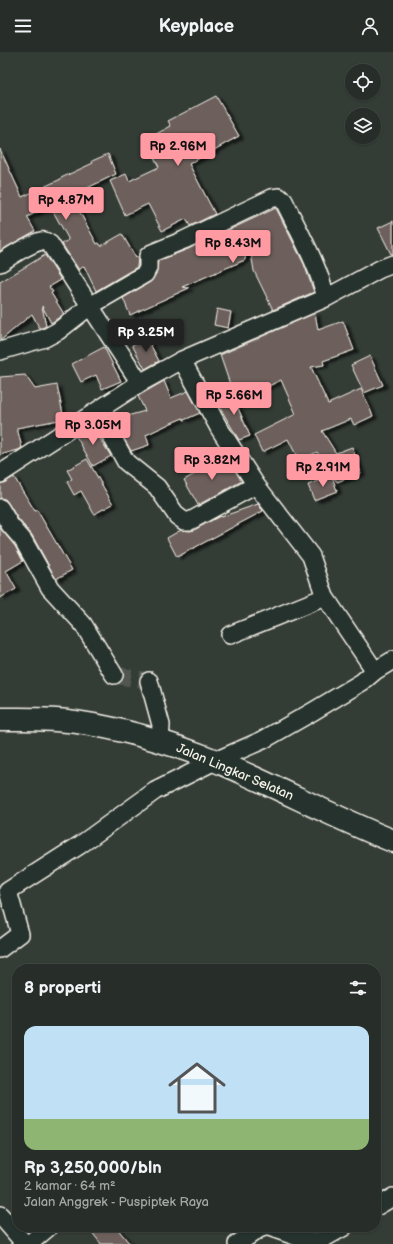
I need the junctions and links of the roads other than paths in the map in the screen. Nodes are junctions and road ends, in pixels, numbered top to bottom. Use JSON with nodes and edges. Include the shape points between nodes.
{"nodes":[{"id":1,"x":0,"y":263,"type":"edge"},
{"id":2,"x":393,"y":264,"type":"edge"},
{"id":3,"x":326,"y":298,"type":"junction"},
{"id":4,"x":90,"y":306,"type":"junction"},
{"id":5,"x":0,"y":351,"type":"edge"},
{"id":6,"x":182,"y":360,"type":"junction"},
{"id":7,"x":140,"y":383,"type":"junction"},
{"id":8,"x":108,"y":430,"type":"dead end"},
{"id":9,"x":0,"y":474,"type":"edge"},
{"id":10,"x":256,"y":485,"type":"junction"},
{"id":11,"x":0,"y":508,"type":"edge"},
{"id":12,"x":325,"y":597,"type":"junction"},
{"id":13,"x":230,"y":635,"type":"dead end"},
{"id":14,"x":393,"y":660,"type":"edge"},
{"id":15,"x":375,"y":671,"type":"junction"},
{"id":16,"x":114,"y":675,"type":"dead end"},
{"id":17,"x":149,"y":681,"type":"dead end"},
{"id":18,"x":0,"y":719,"type":"edge"},
{"id":19,"x":160,"y":742,"type":"junction"},
{"id":20,"x":215,"y":761,"type":"junction"},
{"id":21,"x":390,"y":836,"type":"edge"},
{"id":22,"x":0,"y":949,"type":"edge"},
{"id":23,"x":393,"y":1197,"type":"edge"},
{"id":24,"x":381,"y":1205,"type":"edge"},
{"id":25,"x":0,"y":1215,"type":"edge"},
{"id":26,"x":12,"y":1229,"type":"edge"},
{"id":27,"x":15,"y":1232,"type":"edge"},
{"id":28,"x":43,"y":1232,"type":"edge"},
{"id":29,"x":255,"y":1232,"type":"edge"},
{"id":30,"x":284,"y":1232,"type":"edge"},
{"id":31,"x":335,"y":1232,"type":"edge"},
{"id":32,"x":25,"y":1244,"type":"edge"},
{"id":33,"x":29,"y":1244,"type":"edge"},
{"id":34,"x":237,"y":1244,"type":"edge"}],
"edges":[{"from":1,"to":4,"type":"street","via":[[40,241],[46,241]]},
{"from":2,"to":3,"type":"street"},
{"from":3,"to":4,"type":"street","via":[[314,262],[284,201],[279,197],[152,253],[148,256],[145,274]]},
{"from":3,"to":6,"type":"street"},
{"from":4,"to":5,"type":"street","via":[[45,338]]},
{"from":4,"to":7,"type":"street"},
{"from":6,"to":7,"type":"street"},
{"from":6,"to":10,"type":"street","via":[[219,428]]},
{"from":7,"to":9,"type":"street"},
{"from":8,"to":10,"type":"street","via":[[126,462],[157,487],[177,516],[184,521],[190,521]]},
{"from":10,"to":12,"type":"street","via":[[311,556]]},
{"from":11,"to":16,"type":"street","via":[[10,525],[24,540],[50,588],[83,624]]},
{"from":12,"to":13,"type":"street"},
{"from":12,"to":15,"type":"street"},
{"from":14,"to":15,"type":"street"},
{"from":15,"to":20,"type":"street","via":[[362,682],[263,740]]},
{"from":17,"to":19,"type":"street","via":[[161,726]]},
{"from":18,"to":19,"type":"main road","name":"Jalan Lingkar Selatan","via":[[74,722],[121,730]]},
{"from":19,"to":20,"type":"main road","name":"Jalan Lingkar Selatan"},
{"from":20,"to":21,"type":"main road","name":"Jalan Lingkar Selatan"},
{"from":20,"to":22,"type":"street","via":[[155,791],[80,846],[8,891],[20,934]]},
{"from":23,"to":24,"type":"street"},
{"from":25,"to":26,"type":"street"},
{"from":27,"to":32,"type":"street"},
{"from":28,"to":33,"type":"street"},
{"from":29,"to":34,"type":"street"},
{"from":30,"to":31,"type":"street","via":[[310,1241],[319,1241]]}]}
